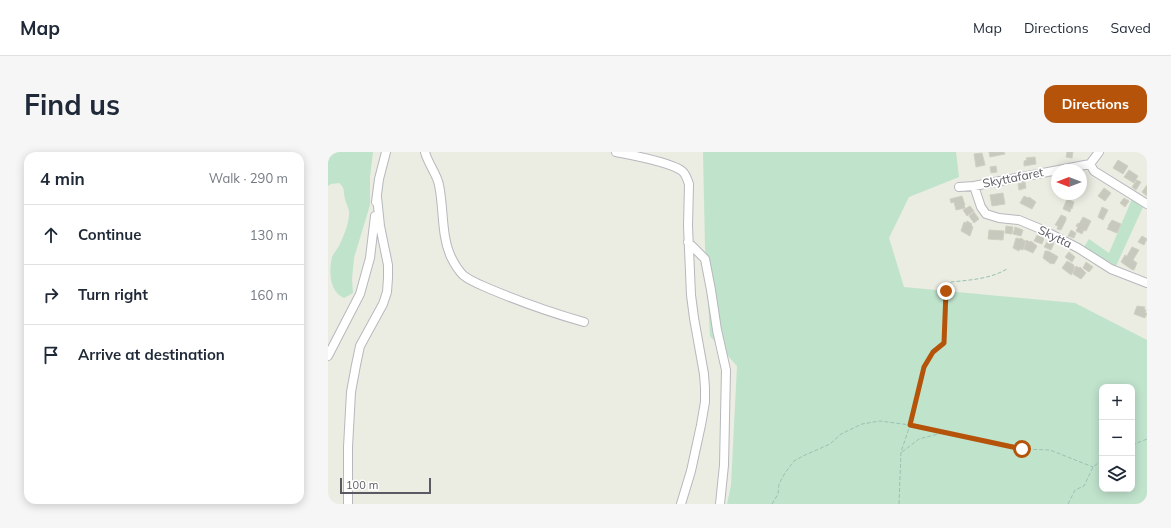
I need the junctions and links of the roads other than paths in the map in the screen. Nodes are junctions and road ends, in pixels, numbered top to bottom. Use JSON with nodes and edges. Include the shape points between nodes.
{"nodes":[{"id":1,"x":386,"y":152,"type":"edge"},
{"id":2,"x":425,"y":152,"type":"edge"},
{"id":3,"x":616,"y":152,"type":"edge"},
{"id":4,"x":1099,"y":152,"type":"edge"},
{"id":5,"x":1090,"y":164,"type":"junction"},
{"id":6,"x":974,"y":186,"type":"junction"},
{"id":7,"x":959,"y":187,"type":"dead end"},
{"id":8,"x":377,"y":197,"type":"junction"},
{"id":9,"x":1147,"y":204,"type":"edge"},
{"id":10,"x":688,"y":242,"type":"junction"},
{"id":11,"x":1147,"y":283,"type":"edge"},
{"id":12,"x":584,"y":322,"type":"dead end"},
{"id":13,"x":328,"y":356,"type":"edge"},
{"id":14,"x":348,"y":504,"type":"edge"},
{"id":15,"x":681,"y":504,"type":"edge"},
{"id":16,"x":720,"y":504,"type":"edge"}],
"edges":[{"from":1,"to":8,"type":"street"},
{"from":2,"to":12,"type":"street","via":[[439,184],[446,240],[451,256],[463,274],[472,281],[512,299]]},
{"from":3,"to":10,"type":"street","via":[[670,165],[682,171],[687,178],[690,192]]},
{"from":4,"to":5,"type":"street"},
{"from":5,"to":6,"type":"street","name":"Skyttafaret"},
{"from":5,"to":9,"type":"street","via":[[1094,171]]},
{"from":6,"to":7,"type":"street","name":"Skyttafaret"},
{"from":6,"to":11,"type":"street","name":"Skytta","via":[[986,214],[1018,220],[1043,230],[1111,269]]},
{"from":8,"to":13,"type":"street","via":[[367,271],[357,299]]},
{"from":8,"to":14,"type":"street","via":[[388,265],[387,292],[360,346],[356,365],[348,447]]},
{"from":10,"to":15,"type":"street","via":[[694,318],[704,374],[705,402],[692,471]]},
{"from":10,"to":16,"type":"street","via":[[705,259],[726,370],[724,465]]}]}
